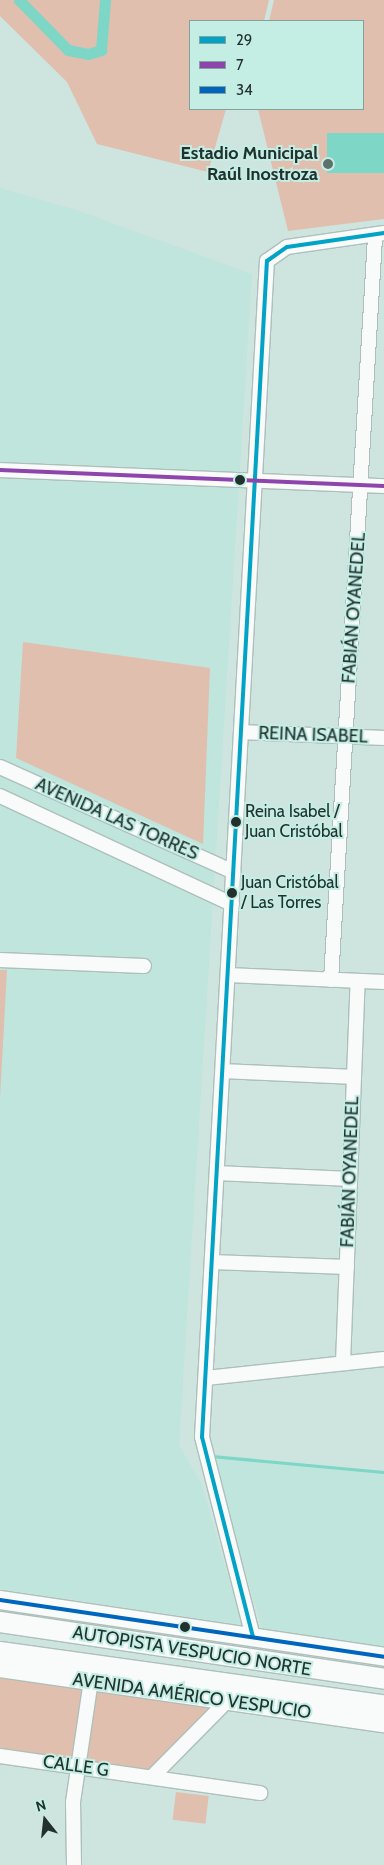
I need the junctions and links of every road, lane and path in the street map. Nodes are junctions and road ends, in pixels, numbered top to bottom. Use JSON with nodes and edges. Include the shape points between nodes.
{"nodes":[{"id":1,"x":381,"y":236,"type":"edge"},
{"id":2,"x":0,"y":470,"type":"edge"},
{"id":3,"x":255,"y":481,"type":"junction"},
{"id":4,"x":362,"y":485,"type":"junction"},
{"id":5,"x":384,"y":486,"type":"edge"},
{"id":6,"x":242,"y":732,"type":"junction"},
{"id":7,"x":345,"y":736,"type":"junction"},
{"id":8,"x":384,"y":738,"type":"edge"},
{"id":9,"x":0,"y":767,"type":"edge"},
{"id":10,"x":0,"y":796,"type":"edge"},
{"id":11,"x":234,"y":872,"type":"junction"},
{"id":12,"x":232,"y":904,"type":"junction"},
{"id":13,"x":0,"y":960,"type":"edge"},
{"id":14,"x":144,"y":966,"type":"dead end"},
{"id":15,"x":228,"y":975,"type":"junction"},
{"id":16,"x":331,"y":980,"type":"junction"},
{"id":17,"x":358,"y":981,"type":"junction"},
{"id":18,"x":384,"y":982,"type":"edge"},
{"id":19,"x":223,"y":1071,"type":"junction"},
{"id":20,"x":354,"y":1078,"type":"junction"},
{"id":21,"x":217,"y":1173,"type":"junction"},
{"id":22,"x":350,"y":1179,"type":"junction"},
{"id":23,"x":212,"y":1262,"type":"junction"},
{"id":24,"x":347,"y":1266,"type":"junction"},
{"id":25,"x":384,"y":1359,"type":"edge"},
{"id":26,"x":343,"y":1363,"type":"junction"},
{"id":27,"x":206,"y":1378,"type":"junction"},
{"id":28,"x":0,"y":1600,"type":"edge"},
{"id":29,"x":0,"y":1622,"type":"edge"},
{"id":30,"x":253,"y":1637,"type":"junction"},
{"id":31,"x":0,"y":1652,"type":"edge"},
{"id":32,"x":384,"y":1657,"type":"edge"},
{"id":33,"x":0,"y":1668,"type":"edge"},
{"id":34,"x":384,"y":1678,"type":"edge"},
{"id":35,"x":91,"y":1680,"type":"junction"},
{"id":36,"x":227,"y":1701,"type":"junction"},
{"id":37,"x":384,"y":1705,"type":"edge"},
{"id":38,"x":384,"y":1724,"type":"edge"},
{"id":39,"x":0,"y":1756,"type":"edge"},
{"id":40,"x":77,"y":1767,"type":"junction"},
{"id":41,"x":152,"y":1777,"type":"junction"},
{"id":42,"x":260,"y":1793,"type":"dead end"},
{"id":43,"x":74,"y":1865,"type":"edge"}],
"edges":[{"from":1,"to":3,"type":"street","via":[[287,247],[271,254],[267,261]]},
{"from":1,"to":4,"type":"street","name":"FABIÁN OYANEDEL"},
{"from":2,"to":3,"type":"street"},
{"from":3,"to":4,"type":"street"},
{"from":3,"to":6,"type":"street"},
{"from":4,"to":5,"type":"street"},
{"from":4,"to":7,"type":"street","name":"FABIÁN OYANEDEL"},
{"from":6,"to":7,"type":"street","name":"REINA ISABEL"},
{"from":6,"to":11,"type":"street"},
{"from":7,"to":8,"type":"street","name":"REINA ISABEL"},
{"from":7,"to":16,"type":"street","name":"FABIÁN OYANEDEL"},
{"from":9,"to":11,"type":"street","name":"AVENIDA LAS TORRES"},
{"from":10,"to":12,"type":"street","name":"AVENIDA LAS TORRES"},
{"from":11,"to":12,"type":"street"},
{"from":12,"to":15,"type":"street"},
{"from":13,"to":14,"type":"street"},
{"from":15,"to":16,"type":"street"},
{"from":15,"to":19,"type":"street"},
{"from":16,"to":17,"type":"street"},
{"from":17,"to":18,"type":"street"},
{"from":17,"to":20,"type":"street","name":"FABIÁN OYANEDEL"},
{"from":19,"to":20,"type":"street"},
{"from":19,"to":21,"type":"street"},
{"from":20,"to":22,"type":"street","name":"FABIÁN OYANEDEL"},
{"from":21,"to":22,"type":"street"},
{"from":21,"to":23,"type":"street"},
{"from":22,"to":24,"type":"street","name":"FABIÁN OYANEDEL"},
{"from":23,"to":24,"type":"street"},
{"from":23,"to":27,"type":"street"},
{"from":24,"to":26,"type":"street","name":"FABIÁN OYANEDEL"},
{"from":25,"to":26,"type":"street"},
{"from":26,"to":27,"type":"street"},
{"from":27,"to":30,"type":"street","via":[[204,1454]]},
{"from":28,"to":30,"type":"main road"},
{"from":29,"to":34,"type":"highway","name":"AUTOPISTA VESPUCIO NORTE"},
{"from":30,"to":32,"type":"main road"},
{"from":31,"to":37,"type":"highway","name":"AUTOPISTA VESPUCIO NORTE"},
{"from":33,"to":35,"type":"main road","name":"AVENIDA AMÉRICO VESPUCIO"},
{"from":35,"to":36,"type":"main road","name":"AVENIDA AMÉRICO VESPUCIO"},
{"from":35,"to":40,"type":"street"},
{"from":36,"to":38,"type":"main road","name":"AVENIDA AMÉRICO VESPUCIO"},
{"from":36,"to":41,"type":"street"},
{"from":39,"to":40,"type":"street","name":"CALLE G"},
{"from":40,"to":41,"type":"street","name":"CALLE G"},
{"from":40,"to":43,"type":"street"},
{"from":41,"to":42,"type":"street","name":"CALLE G"}]}
